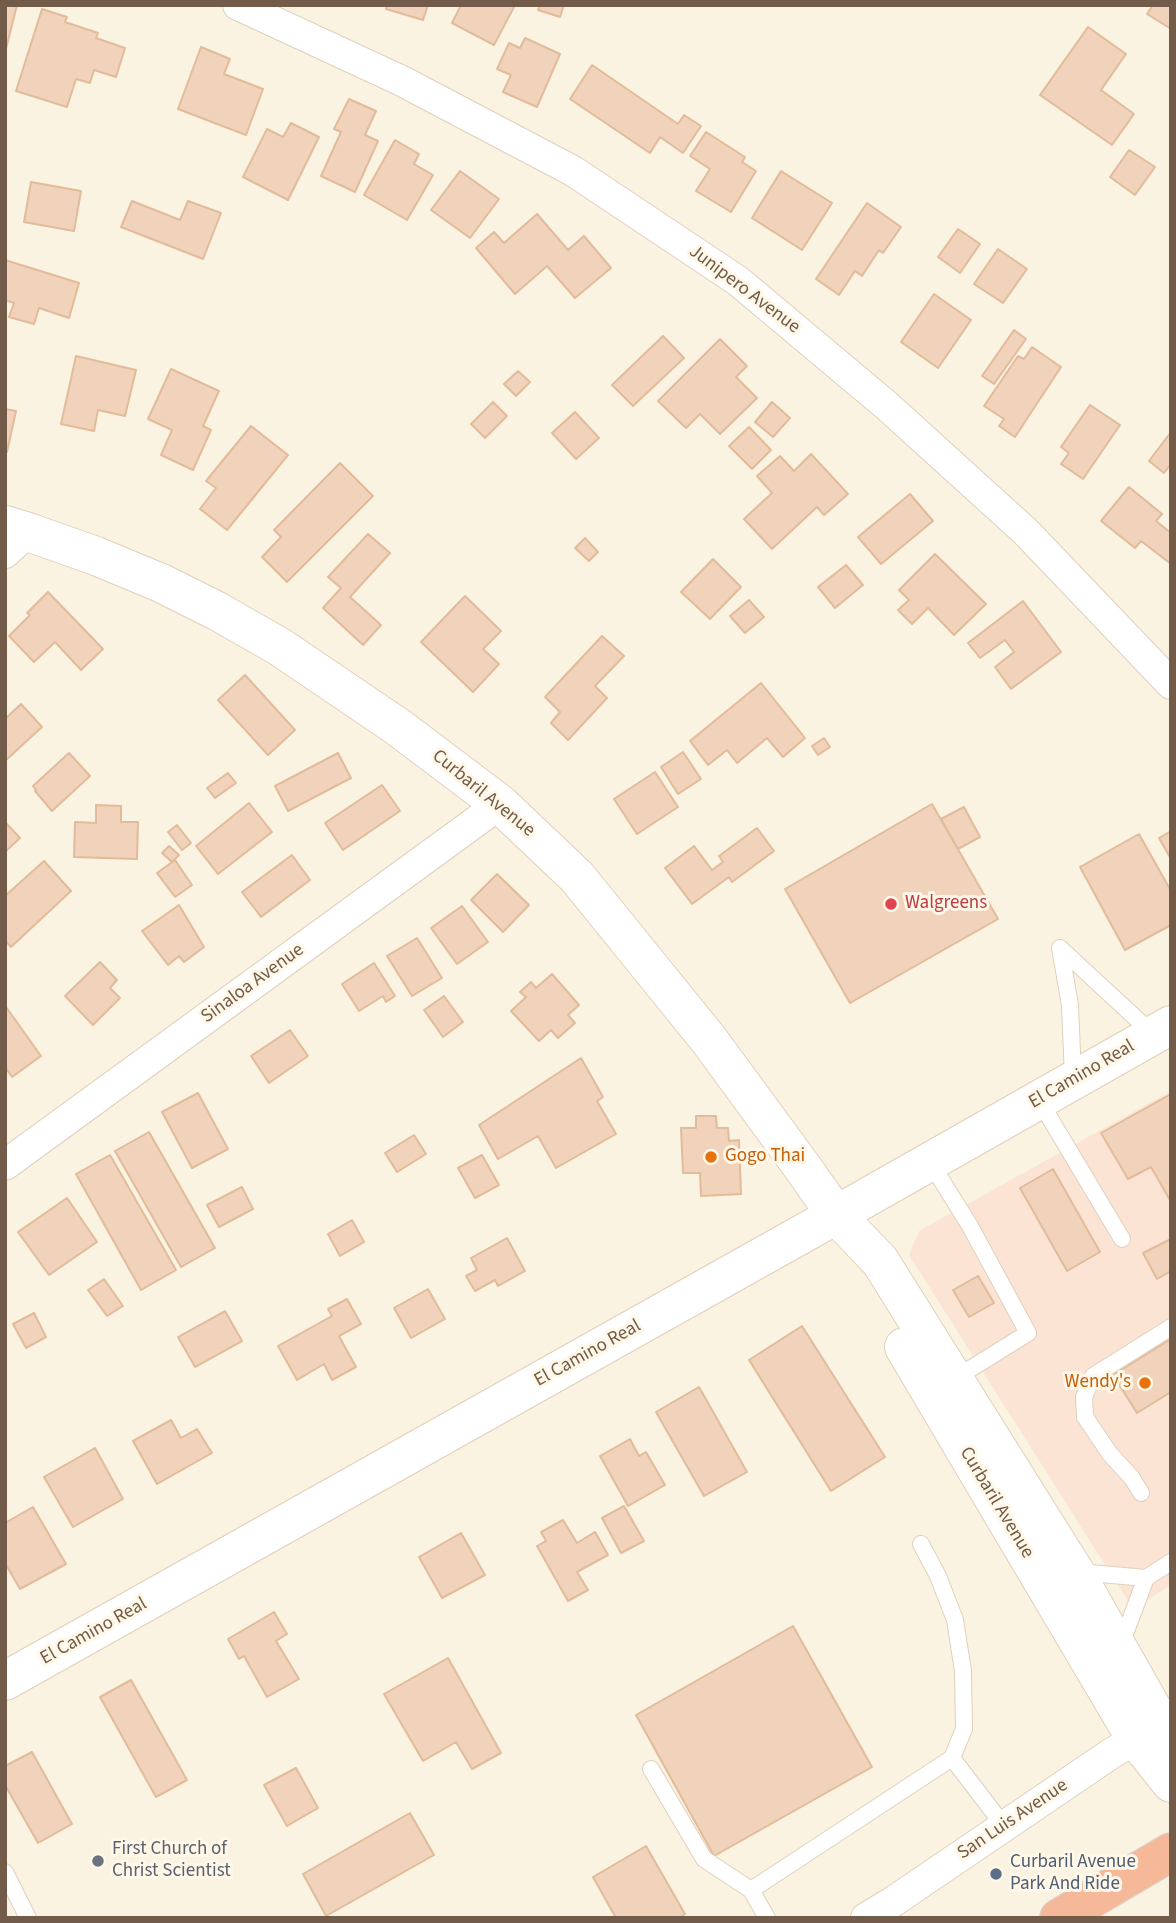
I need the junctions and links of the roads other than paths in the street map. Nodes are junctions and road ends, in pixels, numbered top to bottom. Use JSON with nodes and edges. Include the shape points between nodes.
{"nodes":[{"id":1,"x":238,"y":5,"type":"edge"},
{"id":2,"x":13,"y":537,"type":"edge"},
{"id":3,"x":1171,"y":684,"type":"edge"},
{"id":4,"x":500,"y":804,"type":"junction"},
{"id":5,"x":1162,"y":1030,"type":"edge"},
{"id":6,"x":1073,"y":1081,"type":"junction"},
{"id":7,"x":1039,"y":1100,"type":"junction"},
{"id":8,"x":930,"y":1162,"type":"junction"},
{"id":9,"x":5,"y":1165,"type":"edge"},
{"id":10,"x":836,"y":1215,"type":"junction"},
{"id":11,"x":1122,"y":1239,"type":"dead end"},
{"id":12,"x":1171,"y":1327,"type":"edge"},
{"id":13,"x":954,"y":1379,"type":"junction"},
{"id":14,"x":1141,"y":1493,"type":"dead end"},
{"id":15,"x":921,"y":1544,"type":"dead end"},
{"id":16,"x":1171,"y":1562,"type":"edge"},
{"id":17,"x":1076,"y":1572,"type":"junction"},
{"id":18,"x":1146,"y":1578,"type":"junction"},
{"id":19,"x":1119,"y":1649,"type":"junction"},
{"id":20,"x":5,"y":1681,"type":"edge"},
{"id":21,"x":1156,"y":1736,"type":"edge"},
{"id":22,"x":951,"y":1758,"type":"junction"},
{"id":23,"x":651,"y":1769,"type":"dead end"},
{"id":24,"x":1171,"y":1783,"type":"edge"},
{"id":25,"x":1004,"y":1826,"type":"junction"},
{"id":26,"x":1171,"y":1852,"type":"edge"},
{"id":27,"x":5,"y":1872,"type":"edge"},
{"id":28,"x":751,"y":1890,"type":"junction"},
{"id":29,"x":28,"y":1918,"type":"edge"},
{"id":30,"x":767,"y":1918,"type":"edge"},
{"id":31,"x":866,"y":1918,"type":"edge"},
{"id":32,"x":1059,"y":1918,"type":"edge"}],
"edges":[{"from":1,"to":3,"type":"street","name":"Junipero Avenue","via":[[402,81],[573,170],[738,281],[886,405],[1026,532]]},
{"from":2,"to":4,"type":"main road","name":"Curbaril Avenue","via":[[96,556],[218,611],[329,679]]},
{"from":4,"to":9,"type":"street","name":"Sinaloa Avenue"},
{"from":4,"to":10,"type":"main road","name":"Curbaril Avenue","via":[[577,877],[622,931],[709,1040]]},
{"from":5,"to":6,"type":"main road","name":"El Camino Real"},
{"from":5,"to":6,"type":"lane","via":[[1060,948],[1070,1005]]},
{"from":6,"to":7,"type":"main road","name":"El Camino Real"},
{"from":7,"to":8,"type":"main road","name":"El Camino Real"},
{"from":7,"to":11,"type":"lane"},
{"from":8,"to":10,"type":"main road","name":"El Camino Real"},
{"from":8,"to":13,"type":"lane","via":[[1028,1333]]},
{"from":10,"to":13,"type":"main road","name":"Curbaril Avenue","via":[[880,1261]]},
{"from":10,"to":20,"type":"main road","name":"El Camino Real"},
{"from":10,"to":21,"type":"main road","name":"Curbaril Avenue","via":[[859,1272]]},
{"from":12,"to":14,"type":"lane","via":[[1093,1376],[1084,1397],[1085,1417]]},
{"from":13,"to":17,"type":"main road","name":"Curbaril Avenue"},
{"from":15,"to":22,"type":"lane","via":[[955,1620],[963,1671],[964,1729]]},
{"from":16,"to":18,"type":"lane"},
{"from":17,"to":18,"type":"lane"},
{"from":17,"to":19,"type":"main road","name":"Curbaril Avenue"},
{"from":18,"to":19,"type":"lane"},
{"from":19,"to":21,"type":"main road","name":"Curbaril Avenue"},
{"from":21,"to":24,"type":"main road","name":"Curbaril Avenue"},
{"from":21,"to":25,"type":"street","name":"San Luis Avenue","via":[[1112,1753]]},
{"from":22,"to":25,"type":"lane"},
{"from":22,"to":28,"type":"lane"},
{"from":23,"to":28,"type":"lane","via":[[704,1859]]},
{"from":25,"to":31,"type":"street","name":"San Luis Avenue"},
{"from":26,"to":32,"type":"highway"},
{"from":27,"to":29,"type":"lane"},
{"from":28,"to":30,"type":"lane"}]}
